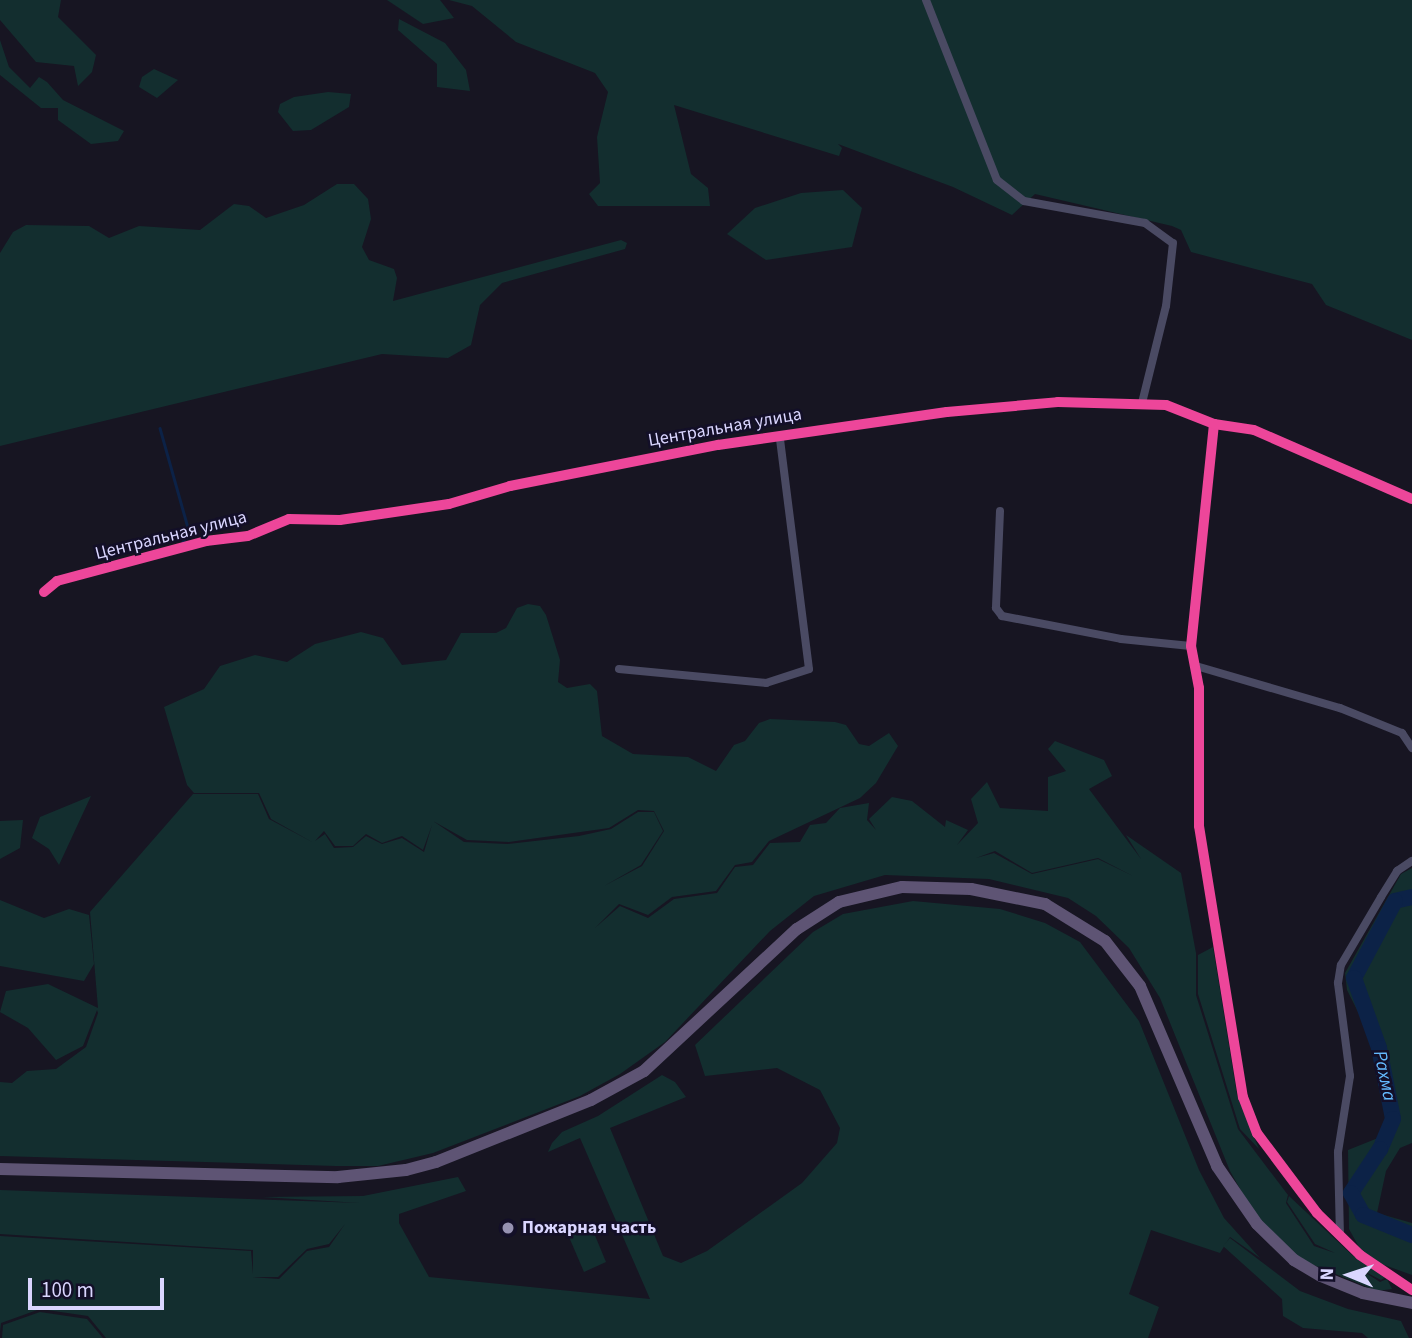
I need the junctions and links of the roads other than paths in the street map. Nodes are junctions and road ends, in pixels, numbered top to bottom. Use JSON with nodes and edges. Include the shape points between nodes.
{"nodes":[{"id":1,"x":926,"y":0,"type":"edge"},
{"id":2,"x":1142,"y":403,"type":"junction"},
{"id":3,"x":1214,"y":424,"type":"junction"},
{"id":4,"x":780,"y":438,"type":"junction"},
{"id":5,"x":1412,"y":499,"type":"edge"},
{"id":6,"x":1000,"y":511,"type":"dead end"},
{"id":7,"x":44,"y":592,"type":"dead end"},
{"id":8,"x":1191,"y":646,"type":"junction"},
{"id":9,"x":1196,"y":666,"type":"junction"},
{"id":10,"x":620,"y":669,"type":"dead end"},
{"id":11,"x":1412,"y":748,"type":"edge"},
{"id":12,"x":1412,"y":861,"type":"edge"},
{"id":13,"x":0,"y":1169,"type":"edge"},
{"id":14,"x":1340,"y":1236,"type":"junction"},
{"id":15,"x":1412,"y":1290,"type":"edge"},
{"id":16,"x":1412,"y":1303,"type":"edge"}],
"edges":[{"from":1,"to":2,"type":"street","via":[[998,180],[1024,201],[1145,223],[1173,243],[1166,306]]},
{"from":2,"to":3,"type":"street","name":"Центральная улица","via":[[1192,412]]},
{"from":2,"to":4,"type":"street","name":"Центральная улица","via":[[1058,402],[947,412]]},
{"from":3,"to":5,"type":"street","name":"Центральная улица","via":[[1254,430]]},
{"from":3,"to":8,"type":"street"},
{"from":4,"to":7,"type":"street","name":"Центральная улица","via":[[509,486],[449,504],[340,520],[289,519],[248,536],[206,541],[57,581]]},
{"from":4,"to":10,"type":"street","via":[[809,669],[766,683]]},
{"from":6,"to":8,"type":"street","via":[[996,608],[1002,617],[1121,639]]},
{"from":8,"to":9,"type":"street"},
{"from":9,"to":11,"type":"street","via":[[1340,708],[1402,733]]},
{"from":9,"to":14,"type":"street","via":[[1201,853],[1244,1097],[1271,1154]]},
{"from":12,"to":14,"type":"street","via":[[1397,872],[1341,965],[1338,983],[1350,1076],[1338,1152]]},
{"from":13,"to":16,"type":"main road","via":[[295,1177],[377,1175],[426,1165],[592,1100],[644,1071],[797,929],[839,902],[902,887],[971,889],[1045,904],[1105,941],[1140,986],[1217,1166],[1257,1224],[1294,1260],[1321,1276],[1363,1293]]},
{"from":14,"to":15,"type":"street"}]}
